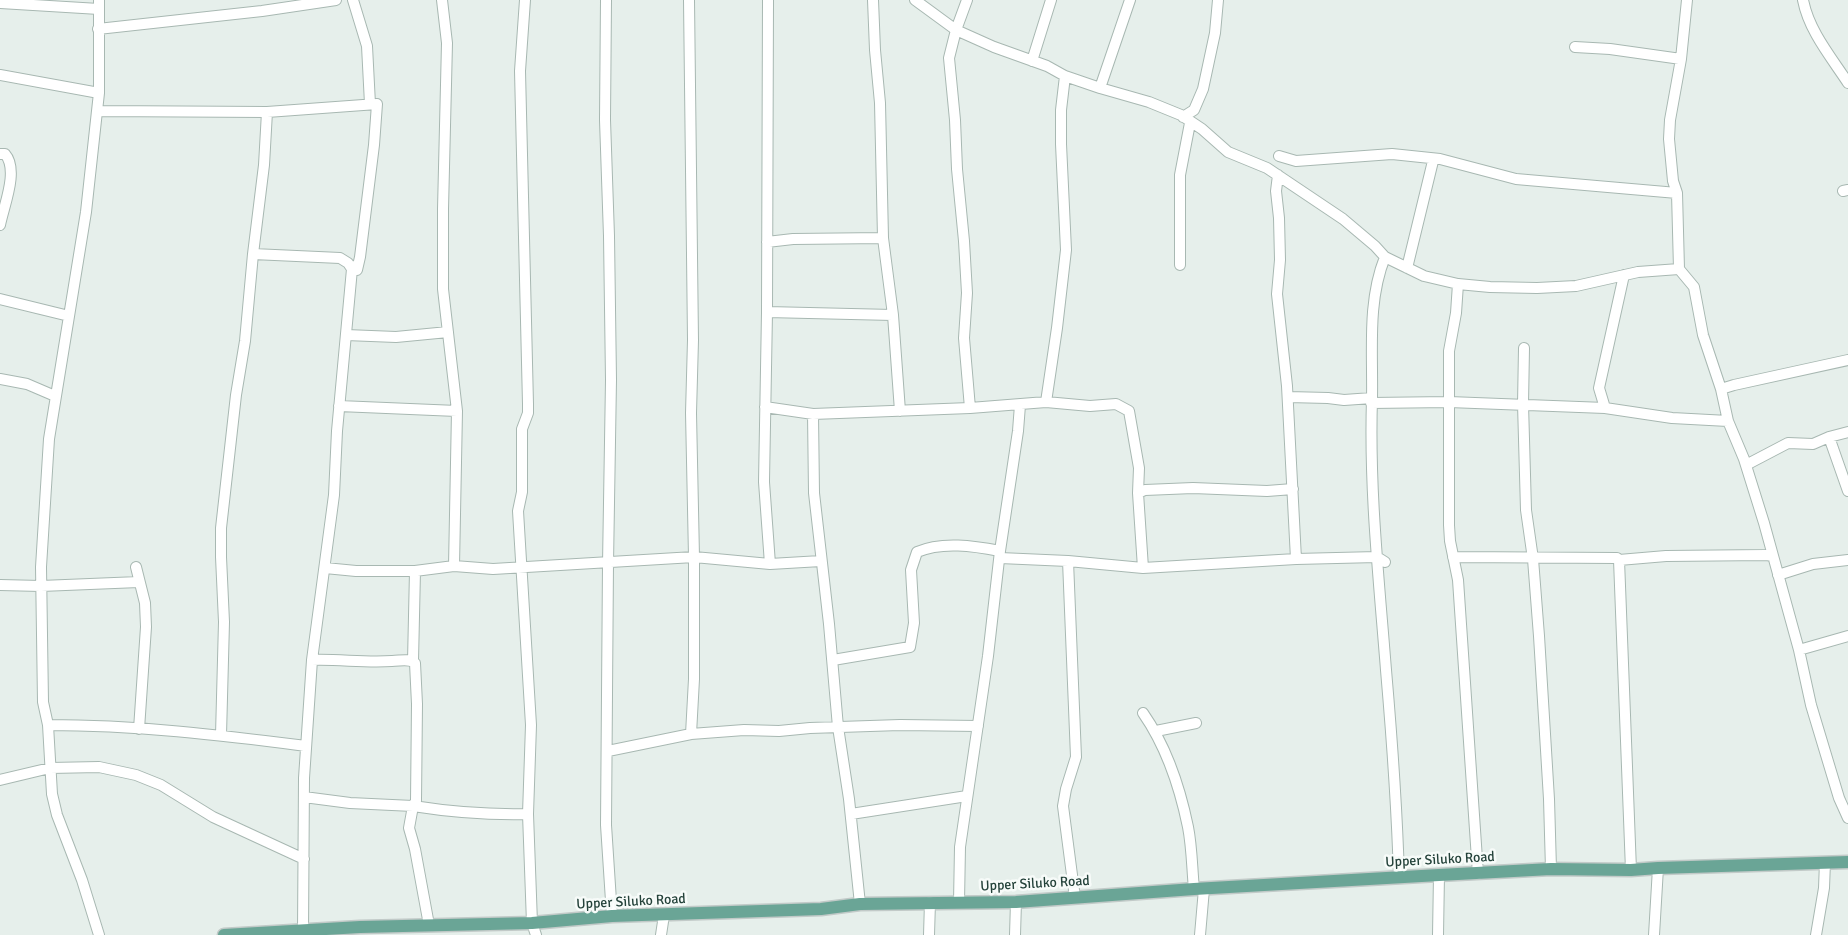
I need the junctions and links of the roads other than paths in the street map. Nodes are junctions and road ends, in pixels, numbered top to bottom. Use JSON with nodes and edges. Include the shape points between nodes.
{"nodes":[{"id":1,"x":336,"y":0,"type":"edge"},
{"id":2,"x":353,"y":0,"type":"edge"},
{"id":3,"x":442,"y":0,"type":"edge"},
{"id":4,"x":525,"y":0,"type":"edge"},
{"id":5,"x":606,"y":0,"type":"edge"},
{"id":6,"x":690,"y":0,"type":"edge"},
{"id":7,"x":768,"y":0,"type":"edge"},
{"id":8,"x":873,"y":0,"type":"edge"},
{"id":9,"x":915,"y":0,"type":"edge"},
{"id":10,"x":967,"y":0,"type":"edge"},
{"id":11,"x":1051,"y":0,"type":"edge"},
{"id":12,"x":1130,"y":0,"type":"edge"},
{"id":13,"x":1218,"y":0,"type":"edge"},
{"id":14,"x":1687,"y":0,"type":"edge"},
{"id":15,"x":1803,"y":0,"type":"edge"},
{"id":16,"x":0,"y":3,"type":"edge"},
{"id":17,"x":99,"y":4,"type":"edge"},
{"id":18,"x":98,"y":29,"type":"junction"},
{"id":19,"x":956,"y":30,"type":"junction"},
{"id":20,"x":1575,"y":47,"type":"dead end"},
{"id":21,"x":1681,"y":59,"type":"junction"},
{"id":22,"x":1032,"y":61,"type":"junction"},
{"id":23,"x":0,"y":75,"type":"edge"},
{"id":24,"x":1065,"y":76,"type":"junction"},
{"id":25,"x":1848,"y":83,"type":"edge"},
{"id":26,"x":1100,"y":88,"type":"junction"},
{"id":27,"x":99,"y":93,"type":"junction"},
{"id":28,"x":370,"y":104,"type":"junction"},
{"id":29,"x":97,"y":111,"type":"junction"},
{"id":30,"x":267,"y":112,"type":"junction"},
{"id":31,"x":1186,"y":120,"type":"junction"},
{"id":32,"x":0,"y":154,"type":"edge"},
{"id":33,"x":1280,"y":156,"type":"dead end"},
{"id":34,"x":1433,"y":161,"type":"dead end"},
{"id":35,"x":1278,"y":175,"type":"junction"},
{"id":36,"x":1677,"y":193,"type":"junction"},
{"id":37,"x":0,"y":225,"type":"edge"},
{"id":38,"x":883,"y":238,"type":"junction"},
{"id":39,"x":767,"y":242,"type":"junction"},
{"id":40,"x":253,"y":254,"type":"junction"},
{"id":41,"x":1385,"y":257,"type":"junction"},
{"id":42,"x":348,"y":263,"type":"junction"},
{"id":43,"x":1180,"y":265,"type":"dead end"},
{"id":44,"x":1407,"y":268,"type":"junction"},
{"id":45,"x":1679,"y":268,"type":"junction"},
{"id":46,"x":1624,"y":275,"type":"junction"},
{"id":47,"x":1458,"y":284,"type":"junction"},
{"id":48,"x":0,"y":299,"type":"edge"},
{"id":49,"x":767,"y":312,"type":"junction"},
{"id":50,"x":892,"y":315,"type":"junction"},
{"id":51,"x":68,"y":316,"type":"junction"},
{"id":52,"x":448,"y":332,"type":"junction"},
{"id":53,"x":346,"y":335,"type":"junction"},
{"id":54,"x":1524,"y":348,"type":"dead end"},
{"id":55,"x":1848,"y":360,"type":"edge"},
{"id":56,"x":0,"y":379,"type":"edge"},
{"id":57,"x":1721,"y":389,"type":"junction"},
{"id":58,"x":55,"y":396,"type":"junction"},
{"id":59,"x":1288,"y":397,"type":"junction"},
{"id":60,"x":1371,"y":401,"type":"junction"},
{"id":61,"x":1046,"y":402,"type":"junction"},
{"id":62,"x":1449,"y":402,"type":"junction"},
{"id":63,"x":1523,"y":404,"type":"junction"},
{"id":64,"x":1020,"y":405,"type":"junction"},
{"id":65,"x":339,"y":406,"type":"junction"},
{"id":66,"x":765,"y":407,"type":"junction"},
{"id":67,"x":970,"y":408,"type":"junction"},
{"id":68,"x":1605,"y":408,"type":"junction"},
{"id":69,"x":900,"y":410,"type":"junction"},
{"id":70,"x":457,"y":411,"type":"junction"},
{"id":71,"x":813,"y":414,"type":"junction"},
{"id":72,"x":1728,"y":421,"type":"junction"},
{"id":73,"x":1848,"y":432,"type":"edge"},
{"id":74,"x":1828,"y":436,"type":"junction"},
{"id":75,"x":1746,"y":465,"type":"junction"},
{"id":76,"x":1293,"y":490,"type":"junction"},
{"id":77,"x":1848,"y":491,"type":"edge"},
{"id":78,"x":1138,"y":493,"type":"junction"},
{"id":79,"x":1000,"y":554,"type":"junction"},
{"id":80,"x":1453,"y":556,"type":"junction"},
{"id":81,"x":1772,"y":556,"type":"junction"},
{"id":82,"x":694,"y":558,"type":"junction"},
{"id":83,"x":1533,"y":558,"type":"junction"},
{"id":84,"x":1296,"y":559,"type":"junction"},
{"id":85,"x":1381,"y":560,"type":"junction"},
{"id":86,"x":1619,"y":560,"type":"junction"},
{"id":87,"x":1848,"y":560,"type":"edge"},
{"id":88,"x":821,"y":561,"type":"junction"},
{"id":89,"x":1068,"y":561,"type":"junction"},
{"id":90,"x":608,"y":564,"type":"junction"},
{"id":91,"x":770,"y":564,"type":"junction"},
{"id":92,"x":454,"y":566,"type":"junction"},
{"id":93,"x":136,"y":567,"type":"dead end"},
{"id":94,"x":325,"y":568,"type":"junction"},
{"id":95,"x":522,"y":568,"type":"junction"},
{"id":96,"x":1144,"y":568,"type":"junction"},
{"id":97,"x":415,"y":571,"type":"junction"},
{"id":98,"x":1778,"y":575,"type":"junction"},
{"id":99,"x":139,"y":582,"type":"junction"},
{"id":100,"x":0,"y":585,"type":"edge"},
{"id":101,"x":41,"y":586,"type":"junction"},
{"id":102,"x":1848,"y":636,"type":"edge"},
{"id":103,"x":1799,"y":650,"type":"junction"},
{"id":104,"x":312,"y":660,"type":"junction"},
{"id":105,"x":833,"y":660,"type":"junction"},
{"id":106,"x":413,"y":661,"type":"junction"},
{"id":107,"x":1143,"y":713,"type":"dead end"},
{"id":108,"x":48,"y":725,"type":"junction"},
{"id":109,"x":978,"y":726,"type":"junction"},
{"id":110,"x":838,"y":727,"type":"junction"},
{"id":111,"x":139,"y":729,"type":"junction"},
{"id":112,"x":691,"y":734,"type":"junction"},
{"id":113,"x":221,"y":735,"type":"junction"},
{"id":114,"x":306,"y":746,"type":"junction"},
{"id":115,"x":608,"y":751,"type":"junction"},
{"id":116,"x":50,"y":768,"type":"junction"},
{"id":117,"x":0,"y":780,"type":"edge"},
{"id":118,"x":968,"y":796,"type":"junction"},
{"id":119,"x":304,"y":797,"type":"junction"},
{"id":120,"x":413,"y":806,"type":"junction"},
{"id":121,"x":528,"y":814,"type":"junction"},
{"id":122,"x":851,"y":814,"type":"junction"},
{"id":123,"x":1848,"y":818,"type":"edge"},
{"id":124,"x":304,"y":859,"type":"junction"},
{"id":125,"x":1825,"y":862,"type":"junction"},
{"id":126,"x":1848,"y":862,"type":"edge"},
{"id":127,"x":1658,"y":868,"type":"junction"},
{"id":128,"x":1550,"y":869,"type":"junction"},
{"id":129,"x":1630,"y":870,"type":"junction"},
{"id":130,"x":1478,"y":874,"type":"junction"},
{"id":131,"x":1439,"y":875,"type":"junction"},
{"id":132,"x":1399,"y":878,"type":"junction"},
{"id":133,"x":1199,"y":889,"type":"junction"},
{"id":134,"x":1075,"y":898,"type":"junction"},
{"id":135,"x":930,"y":902,"type":"junction"},
{"id":136,"x":958,"y":902,"type":"junction"},
{"id":137,"x":1016,"y":902,"type":"junction"},
{"id":138,"x":860,"y":904,"type":"junction"},
{"id":139,"x":664,"y":915,"type":"junction"},
{"id":140,"x":612,"y":916,"type":"junction"},
{"id":141,"x":429,"y":925,"type":"junction"},
{"id":142,"x":534,"y":929,"type":"edge"},
{"id":143,"x":303,"y":931,"type":"junction"},
{"id":144,"x":99,"y":935,"type":"edge"},
{"id":145,"x":224,"y":935,"type":"edge"},
{"id":146,"x":661,"y":935,"type":"edge"},
{"id":147,"x":929,"y":935,"type":"edge"},
{"id":148,"x":1015,"y":935,"type":"edge"},
{"id":149,"x":1200,"y":935,"type":"edge"},
{"id":150,"x":1438,"y":935,"type":"edge"},
{"id":151,"x":1654,"y":935,"type":"edge"},
{"id":152,"x":1816,"y":935,"type":"edge"}],
"edges":[{"from":1,"to":18,"type":"street"},
{"from":2,"to":28,"type":"street","via":[[367,46]]},
{"from":3,"to":52,"type":"street","via":[[447,43],[442,219],[443,289]]},
{"from":4,"to":95,"type":"street","via":[[520,71],[528,413],[522,429],[522,492],[518,511]]},
{"from":5,"to":90,"type":"street","via":[[605,120],[611,380]]},
{"from":6,"to":82,"type":"street"},
{"from":7,"to":39,"type":"street"},
{"from":8,"to":38,"type":"street","via":[[880,103]]},
{"from":9,"to":19,"type":"street"},
{"from":10,"to":19,"type":"street"},
{"from":11,"to":22,"type":"street"},
{"from":12,"to":26,"type":"street"},
{"from":13,"to":31,"type":"street","via":[[1215,33],[1203,89]]},
{"from":14,"to":21,"type":"street"},
{"from":15,"to":25,"type":"street","via":[[1806,15]]},
{"from":16,"to":17,"type":"street"},
{"from":17,"to":18,"type":"street"},
{"from":18,"to":27,"type":"street"},
{"from":19,"to":22,"type":"street"},
{"from":19,"to":67,"type":"street","via":[[949,58],[964,241],[967,293],[964,338]]},
{"from":20,"to":21,"type":"street"},
{"from":21,"to":36,"type":"street","via":[[1669,139]]},
{"from":22,"to":24,"type":"street"},
{"from":23,"to":27,"type":"street"},
{"from":24,"to":26,"type":"street"},
{"from":24,"to":61,"type":"street","via":[[1061,144],[1066,250]]},
{"from":26,"to":31,"type":"street","via":[[1149,102]]},
{"from":27,"to":29,"type":"street"},
{"from":28,"to":30,"type":"street"},
{"from":28,"to":42,"type":"street","via":[[377,104],[374,146],[357,270]]},
{"from":29,"to":30,"type":"street"},
{"from":29,"to":51,"type":"street","via":[[86,212]]},
{"from":30,"to":40,"type":"street"},
{"from":31,"to":35,"type":"street","via":[[1228,152]]},
{"from":31,"to":43,"type":"street","via":[[1180,175]]},
{"from":32,"to":37,"type":"street","via":[[9,159],[12,172]]},
{"from":33,"to":36,"type":"street","via":[[1296,161],[1392,154],[1440,159],[1516,179]]},
{"from":34,"to":44,"type":"street"},
{"from":35,"to":41,"type":"street","via":[[1343,219]]},
{"from":35,"to":59,"type":"street","via":[[1280,260],[1277,294]]},
{"from":36,"to":45,"type":"street"},
{"from":38,"to":39,"type":"street"},
{"from":38,"to":50,"type":"street"},
{"from":39,"to":49,"type":"street"},
{"from":40,"to":42,"type":"street","via":[[340,258]]},
{"from":40,"to":113,"type":"street","via":[[221,528],[224,622]]},
{"from":41,"to":44,"type":"street"},
{"from":41,"to":60,"type":"street","via":[[1377,275],[1371,326]]},
{"from":42,"to":53,"type":"street","via":[[352,269]]},
{"from":44,"to":47,"type":"street","via":[[1424,276]]},
{"from":45,"to":46,"type":"street"},
{"from":45,"to":57,"type":"street","via":[[1694,288],[1703,335]]},
{"from":46,"to":47,"type":"street","via":[[1576,286],[1537,288]]},
{"from":46,"to":68,"type":"street","via":[[1599,388]]},
{"from":47,"to":62,"type":"street","via":[[1449,351]]},
{"from":48,"to":51,"type":"street"},
{"from":49,"to":50,"type":"street"},
{"from":49,"to":66,"type":"street"},
{"from":50,"to":69,"type":"street"},
{"from":51,"to":58,"type":"street"},
{"from":52,"to":53,"type":"street"},
{"from":52,"to":70,"type":"street"},
{"from":53,"to":65,"type":"street"},
{"from":54,"to":63,"type":"street"},
{"from":55,"to":57,"type":"street"},
{"from":56,"to":58,"type":"street","via":[[27,384]]},
{"from":57,"to":72,"type":"street"},
{"from":58,"to":101,"type":"street","via":[[48,448]]},
{"from":59,"to":60,"type":"street"},
{"from":59,"to":76,"type":"street"},
{"from":60,"to":62,"type":"street"},
{"from":60,"to":85,"type":"street"},
{"from":61,"to":64,"type":"street"},
{"from":61,"to":78,"type":"street","via":[[1090,406],[1116,404],[1129,411],[1139,468]]},
{"from":62,"to":63,"type":"street"},
{"from":62,"to":80,"type":"street","via":[[1449,525]]},
{"from":63,"to":68,"type":"street"},
{"from":63,"to":83,"type":"street","via":[[1526,510]]},
{"from":64,"to":67,"type":"street"},
{"from":64,"to":79,"type":"street"},
{"from":65,"to":70,"type":"street"},
{"from":65,"to":94,"type":"street","via":[[334,495]]},
{"from":66,"to":71,"type":"street"},
{"from":66,"to":91,"type":"street","via":[[764,482]]},
{"from":67,"to":69,"type":"street"},
{"from":68,"to":72,"type":"street","via":[[1672,418]]},
{"from":69,"to":71,"type":"street"},
{"from":70,"to":92,"type":"street"},
{"from":71,"to":88,"type":"street","via":[[813,472]]},
{"from":72,"to":75,"type":"street"},
{"from":73,"to":74,"type":"street"},
{"from":74,"to":75,"type":"street","via":[[1813,444],[1788,443]]},
{"from":74,"to":77,"type":"street"},
{"from":75,"to":81,"type":"street"},
{"from":76,"to":78,"type":"street","via":[[1193,488]]},
{"from":76,"to":84,"type":"street"},
{"from":78,"to":96,"type":"street"},
{"from":79,"to":89,"type":"street"},
{"from":79,"to":105,"type":"street","via":[[974,546],[929,547],[917,552],[910,570],[914,623],[910,647]]},
{"from":79,"to":109,"type":"street"},
{"from":80,"to":83,"type":"street"},
{"from":80,"to":130,"type":"street","via":[[1458,580]]},
{"from":81,"to":86,"type":"street","via":[[1666,556]]},
{"from":81,"to":98,"type":"street"},
{"from":82,"to":90,"type":"street"},
{"from":82,"to":91,"type":"street"},
{"from":82,"to":112,"type":"street"},
{"from":83,"to":86,"type":"street"},
{"from":83,"to":128,"type":"street","via":[[1547,762]]},
{"from":84,"to":85,"type":"street"},
{"from":84,"to":96,"type":"street"},
{"from":85,"to":132,"type":"street"},
{"from":86,"to":129,"type":"street"},
{"from":87,"to":98,"type":"street","via":[[1814,564]]},
{"from":88,"to":91,"type":"street"},
{"from":88,"to":105,"type":"street"},
{"from":89,"to":96,"type":"street"},
{"from":89,"to":134,"type":"street","via":[[1076,757],[1063,806]]},
{"from":90,"to":95,"type":"street"},
{"from":90,"to":115,"type":"street"},
{"from":92,"to":95,"type":"street"},
{"from":92,"to":97,"type":"street"},
{"from":93,"to":99,"type":"street"},
{"from":94,"to":97,"type":"street"},
{"from":94,"to":104,"type":"street"},
{"from":95,"to":121,"type":"street","via":[[531,725]]},
{"from":97,"to":106,"type":"street"},
{"from":98,"to":103,"type":"street"},
{"from":99,"to":101,"type":"street"},
{"from":99,"to":111,"type":"street","via":[[145,603],[146,627]]},
{"from":100,"to":101,"type":"street"},
{"from":101,"to":108,"type":"street","via":[[43,702]]},
{"from":102,"to":103,"type":"street"},
{"from":103,"to":123,"type":"street","via":[[1811,705]]},
{"from":104,"to":106,"type":"street"},
{"from":104,"to":114,"type":"street"},
{"from":105,"to":110,"type":"street"},
{"from":106,"to":120,"type":"street","via":[[417,704],[416,801]]},
{"from":107,"to":133,"type":"street","via":[[1159,730],[1180,795]]},
{"from":108,"to":111,"type":"street"},
{"from":108,"to":116,"type":"street"},
{"from":109,"to":110,"type":"street"},
{"from":109,"to":118,"type":"street"},
{"from":110,"to":112,"type":"street"},
{"from":110,"to":122,"type":"street"},
{"from":111,"to":113,"type":"street"},
{"from":112,"to":115,"type":"street"},
{"from":113,"to":114,"type":"street"},
{"from":114,"to":119,"type":"street"},
{"from":115,"to":140,"type":"street","via":[[606,825]]},
{"from":116,"to":117,"type":"street"},
{"from":116,"to":124,"type":"street","via":[[99,766],[136,775],[161,785],[213,817]]},
{"from":116,"to":144,"type":"street","via":[[57,815]]},
{"from":118,"to":122,"type":"street"},
{"from":118,"to":136,"type":"street","via":[[960,846]]},
{"from":119,"to":120,"type":"street"},
{"from":119,"to":124,"type":"street"},
{"from":120,"to":121,"type":"street","via":[[471,814]]},
{"from":120,"to":141,"type":"street","via":[[409,828]]},
{"from":121,"to":142,"type":"street"},
{"from":122,"to":138,"type":"street"},
{"from":124,"to":143,"type":"street"},
{"from":125,"to":126,"type":"main road","name":"Upper Siluko Road"},
{"from":125,"to":127,"type":"main road","name":"Upper Siluko Road"},
{"from":125,"to":152,"type":"street"},
{"from":127,"to":129,"type":"main road","name":"Upper Siluko Road"},
{"from":127,"to":151,"type":"street"},
{"from":128,"to":129,"type":"main road","name":"Upper Siluko Road"},
{"from":128,"to":130,"type":"main road","name":"Upper Siluko Road"},
{"from":130,"to":131,"type":"main road","name":"Upper Siluko Road"},
{"from":131,"to":132,"type":"main road","name":"Upper Siluko Road"},
{"from":131,"to":150,"type":"street"},
{"from":132,"to":133,"type":"main road","name":"Upper Siluko Road"},
{"from":133,"to":134,"type":"main road","name":"Upper Siluko Road"},
{"from":133,"to":149,"type":"street"},
{"from":134,"to":137,"type":"main road","name":"Upper Siluko Road"},
{"from":135,"to":136,"type":"main road","name":"Upper Siluko Road"},
{"from":135,"to":138,"type":"main road","name":"Upper Siluko Road"},
{"from":135,"to":147,"type":"street"},
{"from":136,"to":137,"type":"main road","name":"Upper Siluko Road"},
{"from":137,"to":148,"type":"street"},
{"from":138,"to":139,"type":"main road","name":"Upper Siluko Road","via":[[821,909]]},
{"from":139,"to":140,"type":"main road","name":"Upper Siluko Road"},
{"from":139,"to":146,"type":"street"},
{"from":140,"to":142,"type":"main road","name":"Upper Siluko Road"},
{"from":141,"to":142,"type":"main road","name":"Upper Siluko Road"},
{"from":141,"to":143,"type":"main road","name":"Upper Siluko Road"},
{"from":143,"to":145,"type":"main road","name":"Upper Siluko Road"}]}
